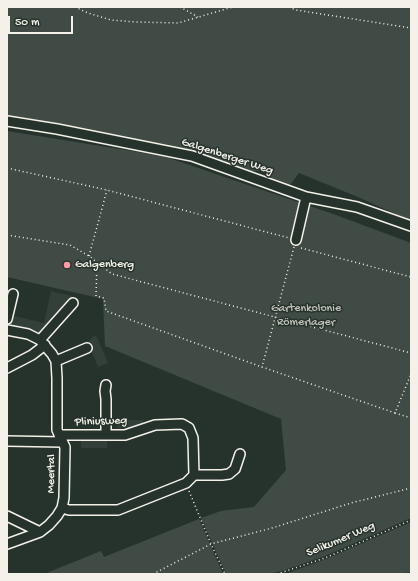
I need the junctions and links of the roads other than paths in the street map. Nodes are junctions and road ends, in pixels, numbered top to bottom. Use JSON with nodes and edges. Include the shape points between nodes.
{"nodes":[{"id":1,"x":7,"y":121,"type":"edge"},
{"id":2,"x":306,"y":197,"type":"junction"},
{"id":3,"x":411,"y":226,"type":"edge"},
{"id":4,"x":295,"y":243,"type":"road end"},
{"id":5,"x":12,"y":294,"type":"dead end"},
{"id":6,"x":73,"y":303,"type":"dead end"},
{"id":7,"x":7,"y":319,"type":"edge"},
{"id":8,"x":7,"y":330,"type":"edge"},
{"id":9,"x":42,"y":342,"type":"junction"},
{"id":10,"x":87,"y":348,"type":"dead end"},
{"id":11,"x":56,"y":361,"type":"junction"},
{"id":12,"x":7,"y":368,"type":"edge"},
{"id":13,"x":106,"y":385,"type":"dead end"},
{"id":14,"x":106,"y":435,"type":"junction"},
{"id":15,"x":61,"y":438,"type":"junction"},
{"id":16,"x":7,"y":441,"type":"edge"},
{"id":17,"x":240,"y":454,"type":"dead end"},
{"id":18,"x":194,"y":475,"type":"junction"},
{"id":19,"x":62,"y":508,"type":"junction"},
{"id":20,"x":7,"y":516,"type":"edge"},
{"id":21,"x":40,"y":532,"type":"junction"},
{"id":22,"x":7,"y":544,"type":"edge"}],
"edges":[{"from":1,"to":2,"type":"street","name":"Galgenberger Weg","via":[[192,156]]},
{"from":2,"to":3,"type":"street","name":"Galgenberger Weg","via":[[357,206]]},
{"from":2,"to":4,"type":"street"},
{"from":5,"to":7,"type":"street"},
{"from":6,"to":9,"type":"street"},
{"from":8,"to":9,"type":"street","via":[[28,334]]},
{"from":9,"to":11,"type":"street"},
{"from":9,"to":12,"type":"street","via":[[32,355]]},
{"from":10,"to":11,"type":"street"},
{"from":11,"to":15,"type":"street","name":"Meertal","via":[[57,430]]},
{"from":13,"to":14,"type":"street"},
{"from":14,"to":15,"type":"street","name":"Pliniusweg"},
{"from":14,"to":18,"type":"street","name":"Pliniusweg","via":[[125,435],[155,425],[184,425],[193,436]]},
{"from":15,"to":16,"type":"street","name":"Pliniusweg"},
{"from":15,"to":19,"type":"street","name":"Meertal","via":[[65,447]]},
{"from":17,"to":18,"type":"street","via":[[235,469],[229,474]]},
{"from":18,"to":19,"type":"street","via":[[186,483],[118,510]]},
{"from":19,"to":21,"type":"street","name":"Meertal","via":[[54,521]]},
{"from":20,"to":21,"type":"street"},
{"from":21,"to":22,"type":"street","name":"Meertal"}]}
